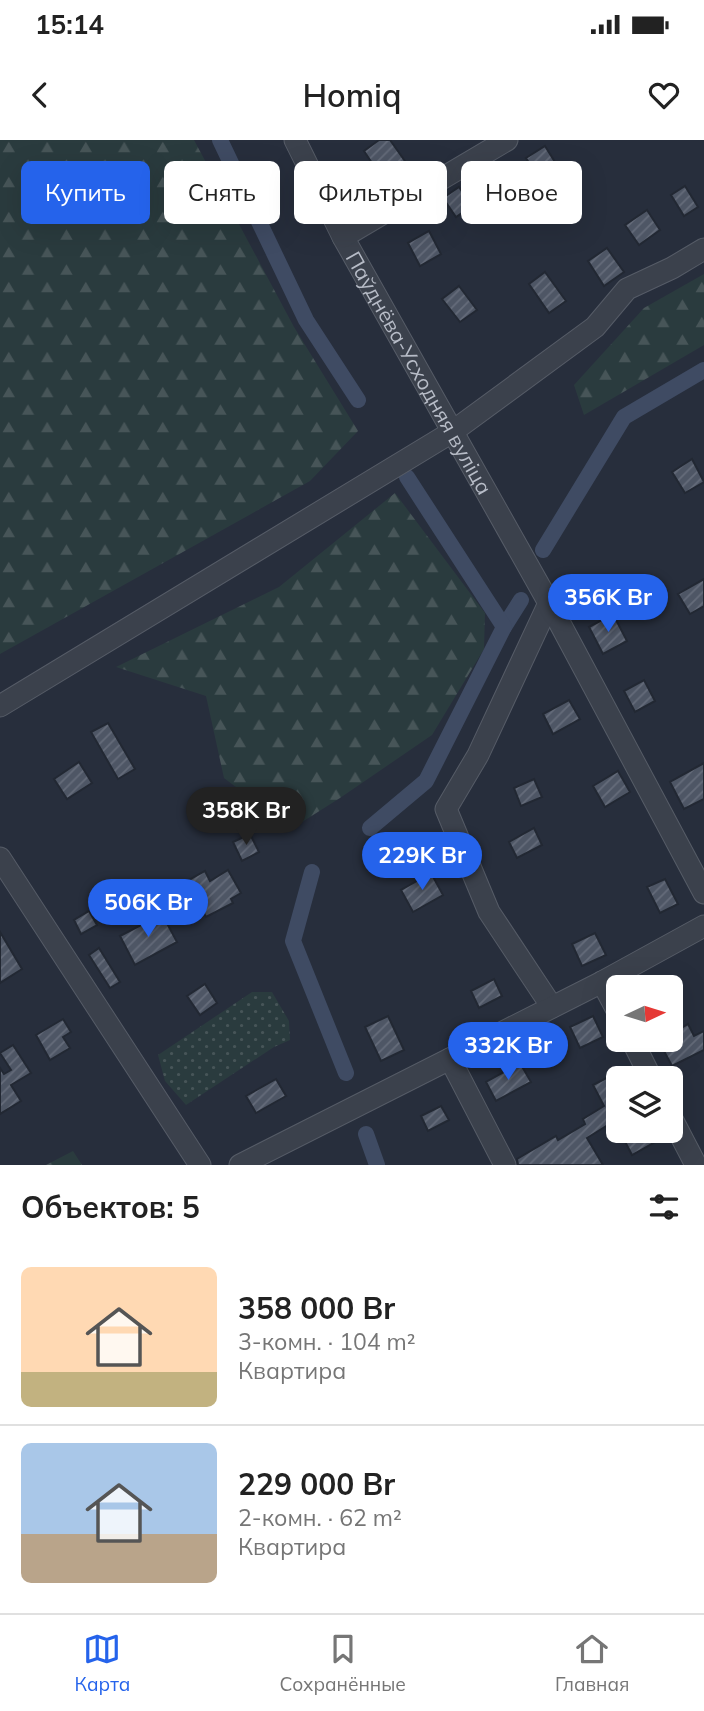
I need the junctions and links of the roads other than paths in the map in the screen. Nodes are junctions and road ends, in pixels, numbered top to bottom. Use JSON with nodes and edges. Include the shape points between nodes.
{"nodes":[{"id":1,"x":295,"y":140,"type":"edge"},
{"id":2,"x":507,"y":140,"type":"edge"},
{"id":3,"x":343,"y":237,"type":"junction"},
{"id":4,"x":704,"y":249,"type":"edge"},
{"id":5,"x":452,"y":432,"type":"junction"},
{"id":6,"x":548,"y":603,"type":"junction"},
{"id":7,"x":0,"y":706,"type":"edge"},
{"id":8,"x":0,"y":858,"type":"edge"},
{"id":9,"x":704,"y":893,"type":"edge"},
{"id":10,"x":704,"y":926,"type":"edge"},
{"id":11,"x":602,"y":982,"type":"junction"},
{"id":12,"x":606,"y":990,"type":"edge"},
{"id":13,"x":552,"y":1007,"type":"junction"},
{"id":14,"x":450,"y":1059,"type":"junction"},
{"id":15,"x":683,"y":1140,"type":"edge"},
{"id":16,"x":200,"y":1165,"type":"edge"},
{"id":17,"x":240,"y":1165,"type":"edge"},
{"id":18,"x":505,"y":1165,"type":"edge"},
{"id":19,"x":696,"y":1165,"type":"edge"}],
"edges":[{"from":1,"to":3,"type":"street","name":"Паўднёва-Усходняя вуліца"},
{"from":2,"to":3,"type":"street"},
{"from":3,"to":5,"type":"street","name":"Паўднёва-Усходняя вуліца"},
{"from":4,"to":5,"type":"street","via":[[627,289],[595,327]]},
{"from":5,"to":6,"type":"street","name":"Паўднёва-Усходняя вуліца"},
{"from":5,"to":7,"type":"street"},
{"from":6,"to":9,"type":"street","name":"Паўднёва-Усходняя вуліца"},
{"from":6,"to":13,"type":"street","via":[[478,755],[446,809],[489,912]]},
{"from":8,"to":16,"type":"street"},
{"from":10,"to":11,"type":"street"},
{"from":11,"to":12,"type":"street"},
{"from":11,"to":13,"type":"street"},
{"from":13,"to":14,"type":"street"},
{"from":14,"to":17,"type":"street"},
{"from":14,"to":18,"type":"street"},
{"from":15,"to":19,"type":"street"}]}
